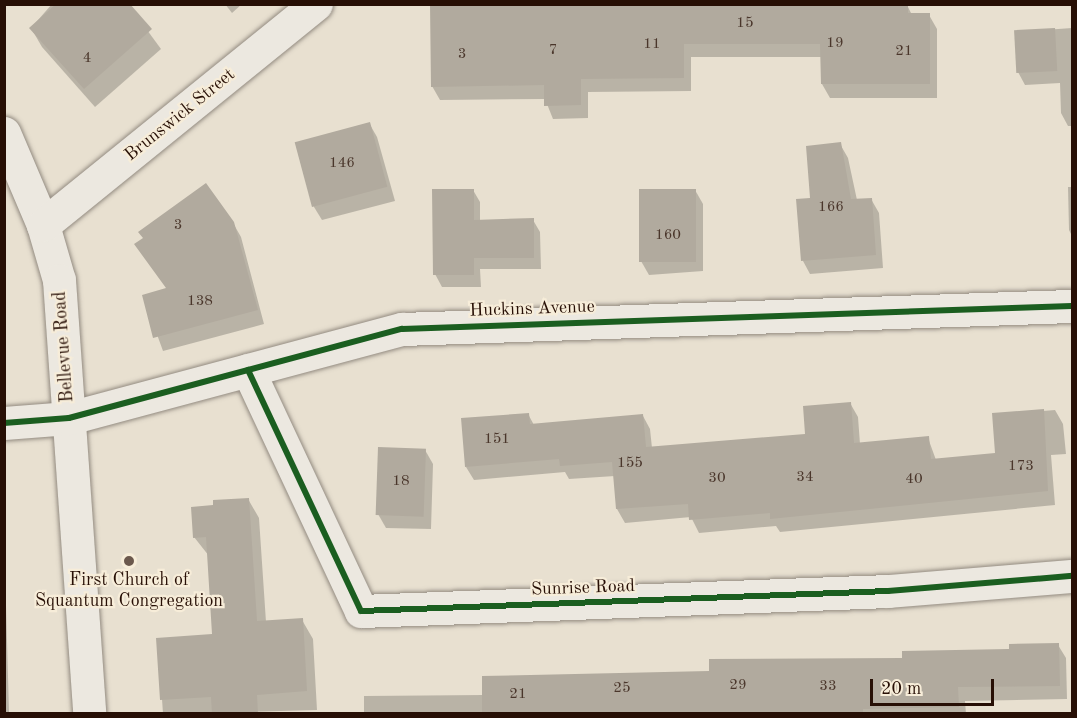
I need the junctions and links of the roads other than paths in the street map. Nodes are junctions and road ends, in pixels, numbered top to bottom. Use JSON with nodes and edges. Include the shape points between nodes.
{"nodes":[{"id":1,"x":316,"y":4,"type":"edge"},
{"id":2,"x":4,"y":133,"type":"edge"},
{"id":3,"x":43,"y":225,"type":"junction"},
{"id":4,"x":1072,"y":306,"type":"edge"},
{"id":5,"x":248,"y":370,"type":"junction"},
{"id":6,"x":69,"y":418,"type":"junction"},
{"id":7,"x":4,"y":423,"type":"edge"},
{"id":8,"x":1072,"y":576,"type":"edge"},
{"id":9,"x":89,"y":714,"type":"edge"}],
"edges":[{"from":1,"to":3,"type":"street","name":"Brunswick Street"},
{"from":2,"to":3,"type":"street","name":"Bellevue Road"},
{"from":3,"to":6,"type":"street","name":"Bellevue Road","via":[[58,280]]},
{"from":4,"to":5,"type":"street","name":"Huckins Avenue","via":[[402,329]]},
{"from":5,"to":6,"type":"street","name":"Huckins Avenue"},
{"from":5,"to":8,"type":"street","name":"Sunrise Road","via":[[361,611],[877,591]]},
{"from":6,"to":7,"type":"street","name":"Huckins Avenue"},
{"from":6,"to":9,"type":"street","name":"Bellevue Road"}]}
